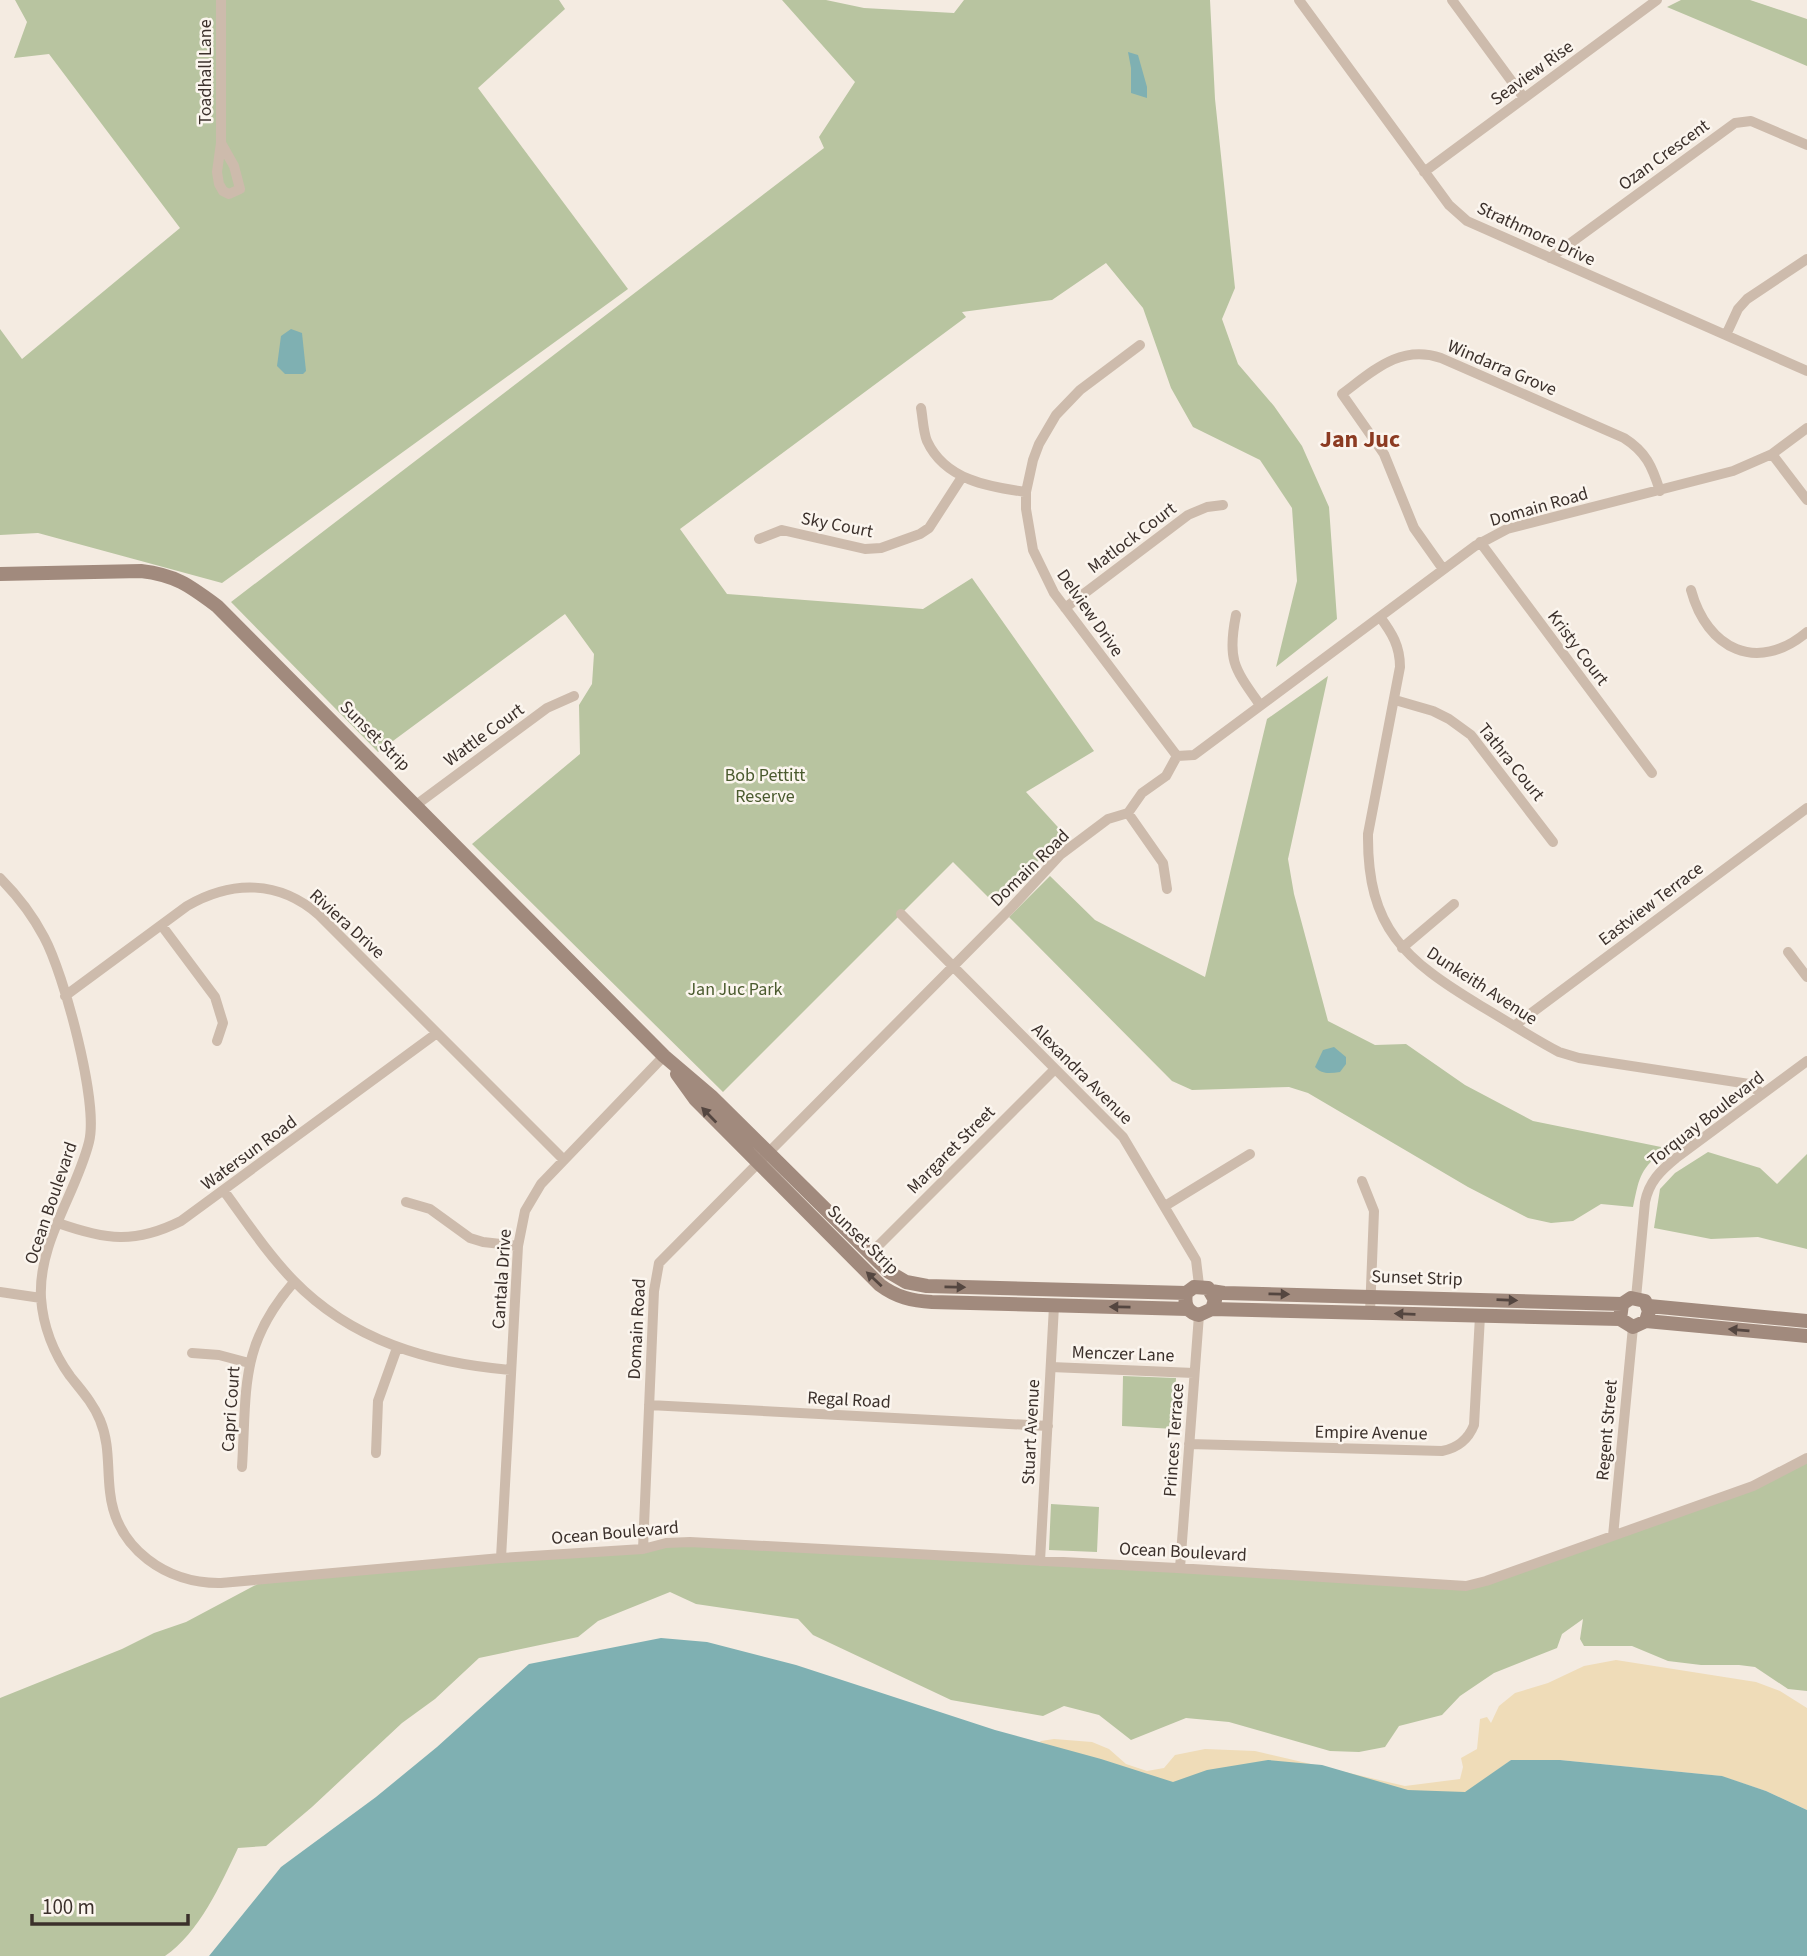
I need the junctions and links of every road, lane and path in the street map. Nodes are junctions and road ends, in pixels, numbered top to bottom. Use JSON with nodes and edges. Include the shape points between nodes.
{"nodes":[{"id":1,"x":221,"y":0,"type":"edge"},
{"id":2,"x":1299,"y":0,"type":"edge"},
{"id":3,"x":1451,"y":0,"type":"edge"},
{"id":4,"x":1657,"y":0,"type":"edge"},
{"id":5,"x":1524,"y":98,"type":"junction"},
{"id":6,"x":221,"y":143,"type":"dead end"},
{"id":7,"x":1807,"y":145,"type":"edge"},
{"id":8,"x":1424,"y":172,"type":"junction"},
{"id":9,"x":1550,"y":258,"type":"junction"},
{"id":10,"x":1807,"y":259,"type":"edge"},
{"id":11,"x":1726,"y":335,"type":"junction"},
{"id":12,"x":1140,"y":345,"type":"dead end"},
{"id":13,"x":1807,"y":371,"type":"edge"},
{"id":14,"x":921,"y":408,"type":"dead end"},
{"id":15,"x":1807,"y":428,"type":"edge"},
{"id":16,"x":1772,"y":454,"type":"junction"},
{"id":17,"x":962,"y":477,"type":"junction"},
{"id":18,"x":1660,"y":491,"type":"junction"},
{"id":19,"x":1026,"y":492,"type":"junction"},
{"id":20,"x":1807,"y":500,"type":"edge"},
{"id":21,"x":1223,"y":505,"type":"dead end"},
{"id":22,"x":759,"y":539,"type":"dead end"},
{"id":23,"x":1480,"y":542,"type":"junction"},
{"id":24,"x":1443,"y":569,"type":"junction"},
{"id":25,"x":0,"y":574,"type":"edge"},
{"id":26,"x":1690,"y":590,"type":"dead end"},
{"id":27,"x":1065,"y":608,"type":"junction"},
{"id":28,"x":1236,"y":615,"type":"dead end"},
{"id":29,"x":1380,"y":617,"type":"junction"},
{"id":30,"x":1807,"y":632,"type":"edge"},
{"id":31,"x":574,"y":696,"type":"dead end"},
{"id":32,"x":1395,"y":699,"type":"junction"},
{"id":33,"x":1260,"y":705,"type":"junction"},
{"id":34,"x":1177,"y":757,"type":"junction"},
{"id":35,"x":1652,"y":773,"type":"dead end"},
{"id":36,"x":416,"y":805,"type":"junction"},
{"id":37,"x":1807,"y":807,"type":"edge"},
{"id":38,"x":1128,"y":813,"type":"junction"},
{"id":39,"x":1553,"y":842,"type":"dead end"},
{"id":40,"x":0,"y":878,"type":"edge"},
{"id":41,"x":1167,"y":889,"type":"dead end"},
{"id":42,"x":1454,"y":904,"type":"dead end"},
{"id":43,"x":901,"y":914,"type":"dead end"},
{"id":44,"x":162,"y":926,"type":"junction"},
{"id":45,"x":1402,"y":948,"type":"junction"},
{"id":46,"x":1788,"y":952,"type":"dead end"},
{"id":47,"x":952,"y":967,"type":"junction"},
{"id":48,"x":1807,"y":977,"type":"edge"},
{"id":49,"x":65,"y":996,"type":"junction"},
{"id":50,"x":1514,"y":1026,"type":"junction"},
{"id":51,"x":438,"y":1033,"type":"junction"},
{"id":52,"x":217,"y":1041,"type":"dead end"},
{"id":53,"x":664,"y":1056,"type":"junction"},
{"id":54,"x":1807,"y":1060,"type":"edge"},
{"id":55,"x":1055,"y":1069,"type":"junction"},
{"id":56,"x":1762,"y":1094,"type":"junction"},
{"id":57,"x":769,"y":1151,"type":"junction"},
{"id":58,"x":1250,"y":1154,"type":"dead end"},
{"id":59,"x":564,"y":1160,"type":"junction"},
{"id":60,"x":757,"y":1163,"type":"junction"},
{"id":61,"x":1362,"y":1181,"type":"dead end"},
{"id":62,"x":224,"y":1191,"type":"junction"},
{"id":63,"x":406,"y":1202,"type":"dead end"},
{"id":64,"x":1165,"y":1206,"type":"junction"},
{"id":65,"x":58,"y":1223,"type":"junction"},
{"id":66,"x":518,"y":1246,"type":"junction"},
{"id":67,"x":870,"y":1254,"type":"junction"},
{"id":68,"x":294,"y":1282,"type":"junction"},
{"id":69,"x":1199,"y":1290,"type":"junction"},
{"id":70,"x":0,"y":1292,"type":"edge"},
{"id":71,"x":1371,"y":1296,"type":"junction"},
{"id":72,"x":41,"y":1298,"type":"junction"},
{"id":73,"x":1054,"y":1306,"type":"junction"},
{"id":74,"x":1200,"y":1311,"type":"junction"},
{"id":75,"x":1370,"y":1313,"type":"junction"},
{"id":76,"x":1631,"y":1314,"type":"junction"},
{"id":77,"x":1480,"y":1316,"type":"junction"},
{"id":78,"x":1807,"y":1321,"type":"edge"},
{"id":79,"x":1807,"y":1336,"type":"edge"},
{"id":80,"x":397,"y":1348,"type":"junction"},
{"id":81,"x":192,"y":1353,"type":"dead end"},
{"id":82,"x":249,"y":1363,"type":"junction"},
{"id":83,"x":1051,"y":1367,"type":"junction"},
{"id":84,"x":511,"y":1370,"type":"junction"},
{"id":85,"x":1194,"y":1373,"type":"junction"},
{"id":86,"x":649,"y":1405,"type":"junction"},
{"id":87,"x":1048,"y":1426,"type":"junction"},
{"id":88,"x":1189,"y":1444,"type":"junction"},
{"id":89,"x":376,"y":1453,"type":"dead end"},
{"id":90,"x":1807,"y":1458,"type":"edge"},
{"id":91,"x":242,"y":1467,"type":"dead end"},
{"id":92,"x":1613,"y":1536,"type":"junction"},
{"id":93,"x":643,"y":1549,"type":"junction"},
{"id":94,"x":501,"y":1558,"type":"junction"},
{"id":95,"x":1040,"y":1561,"type":"junction"},
{"id":96,"x":1180,"y":1568,"type":"junction"}],
"edges":[{"from":1,"to":6,"type":"street","name":"Toadhall Lane"},
{"from":2,"to":8,"type":"street","name":"Strathmore Drive"},
{"from":3,"to":5,"type":"street"},
{"from":4,"to":5,"type":"street","name":"Seaview Rise"},
{"from":5,"to":8,"type":"street","name":"Seaview Rise"},
{"from":7,"to":9,"type":"street","name":"Ozan Crescent","via":[[1751,121],[1735,123]]},
{"from":8,"to":9,"type":"street","name":"Strathmore Drive","via":[[1467,221]]},
{"from":9,"to":11,"type":"street","name":"Strathmore Drive"},
{"from":10,"to":11,"type":"street","via":[[1747,299]]},
{"from":11,"to":13,"type":"street","name":"Strathmore Drive"},
{"from":12,"to":19,"type":"street","name":"Delview Drive","via":[[1080,390],[1056,415],[1040,444]]},
{"from":14,"to":17,"type":"street","via":[[924,432],[933,451]]},
{"from":15,"to":16,"type":"street","name":"Domain Road"},
{"from":16,"to":18,"type":"street","name":"Domain Road","via":[[1733,471]]},
{"from":16,"to":20,"type":"street"},
{"from":17,"to":19,"type":"street","via":[[984,486]]},
{"from":17,"to":22,"type":"street","name":"Sky Court","via":[[929,528],[881,548],[866,549],[782,530]]},
{"from":18,"to":23,"type":"street","name":"Domain Road","via":[[1507,529]]},
{"from":18,"to":24,"type":"street","name":"Windarra Grove","via":[[1648,458],[1624,438],[1429,354],[1394,357],[1342,394],[1378,444],[1414,528]]},
{"from":19,"to":27,"type":"street","name":"Delview Drive","via":[[1033,550]]},
{"from":21,"to":27,"type":"street","name":"Matlock Court","via":[[1188,515]]},
{"from":23,"to":24,"type":"street","name":"Domain Road"},
{"from":23,"to":35,"type":"street","name":"Kristy Court"},
{"from":24,"to":29,"type":"street","name":"Domain Road"},
{"from":25,"to":36,"type":"street","name":"Sunset Strip","via":[[141,571],[176,578],[217,606]]},
{"from":26,"to":30,"type":"street","via":[[1707,627],[1731,648],[1770,653]]},
{"from":27,"to":34,"type":"street","name":"Delview Drive"},
{"from":28,"to":33,"type":"street","via":[[1231,639],[1234,661]]},
{"from":29,"to":32,"type":"street","name":"Dunkeith Avenue","via":[[1400,656]]},
{"from":29,"to":33,"type":"street","name":"Domain Road"},
{"from":31,"to":36,"type":"street","name":"Wattle Court","via":[[547,708]]},
{"from":32,"to":39,"type":"street","name":"Tathra Court","via":[[1450,719],[1472,735]]},
{"from":32,"to":45,"type":"street","name":"Dunkeith Avenue","via":[[1368,852],[1376,899]]},
{"from":33,"to":34,"type":"street","name":"Domain Road","via":[[1194,755]]},
{"from":34,"to":38,"type":"street","name":"Domain Road","via":[[1166,776],[1142,793]]},
{"from":36,"to":53,"type":"street","name":"Sunset Strip"},
{"from":37,"to":50,"type":"street","name":"Eastview Terrace"},
{"from":38,"to":41,"type":"street","via":[[1163,863]]},
{"from":38,"to":47,"type":"street","name":"Domain Road","via":[[1108,819],[1060,855]]},
{"from":40,"to":49,"type":"street","name":"Ocean Boulevard","via":[[45,937]]},
{"from":42,"to":45,"type":"street"},
{"from":43,"to":47,"type":"street","name":"Alexandra Avenue"},
{"from":44,"to":49,"type":"street","name":"Riviera Drive"},
{"from":44,"to":51,"type":"street","name":"Riviera Drive","via":[[187,906],[220,891],[246,888],[297,898]]},
{"from":44,"to":52,"type":"street","via":[[215,997],[223,1023]]},
{"from":45,"to":50,"type":"street","name":"Dunkeith Avenue","via":[[1427,972]]},
{"from":46,"to":48,"type":"street"},
{"from":47,"to":55,"type":"street","name":"Alexandra Avenue"},
{"from":47,"to":57,"type":"street","name":"Domain Road"},
{"from":49,"to":65,"type":"street","name":"Ocean Boulevard","via":[[88,1086],[91,1131]]},
{"from":50,"to":56,"type":"street","name":"Dunkeith Avenue","via":[[1569,1056],[1749,1084]]},
{"from":51,"to":59,"type":"street","name":"Riviera Drive"},
{"from":51,"to":62,"type":"street","name":"Watersun Road"},
{"from":53,"to":57,"type":"street","name":"Sunset Strip"},
{"from":53,"to":59,"type":"street","name":"Cantala Drive"},
{"from":60,"to":53,"type":"street","name":"Sunset Strip","one_way":true,"via":[[695,1100]]},
{"from":54,"to":56,"type":"street","name":"Torquay Boulevard"},
{"from":55,"to":64,"type":"street","name":"Alexandra Avenue","via":[[1123,1137]]},
{"from":55,"to":67,"type":"street","name":"Margaret Street"},
{"from":56,"to":76,"type":"street","name":"Torquay Boulevard","via":[[1663,1168],[1651,1183]]},
{"from":57,"to":60,"type":"street","name":"Domain Road"},
{"from":57,"to":67,"type":"street","name":"Sunset Strip"},
{"from":58,"to":64,"type":"street"},
{"from":59,"to":66,"type":"street","name":"Cantala Drive","via":[[532,1197]]},
{"from":73,"to":60,"type":"street","name":"Sunset Strip","one_way":true,"via":[[924,1302],[896,1295],[880,1285]]},
{"from":60,"to":86,"type":"street","name":"Domain Road","via":[[659,1263]]},
{"from":61,"to":71,"type":"street","via":[[1374,1211]]},
{"from":62,"to":65,"type":"street","name":"Watersun Road","via":[[181,1222],[139,1237],[97,1236]]},
{"from":62,"to":68,"type":"street"},
{"from":63,"to":66,"type":"street","via":[[430,1209],[470,1238]]},
{"from":64,"to":69,"type":"street","name":"Alexandra Avenue","via":[[1196,1260]]},
{"from":65,"to":72,"type":"street","name":"Ocean Boulevard","via":[[46,1259]]},
{"from":66,"to":84,"type":"street","name":"Cantala Drive"},
{"from":67,"to":69,"type":"street","name":"Sunset Strip","one_way":true,"via":[[898,1278],[916,1285]]},
{"from":68,"to":80,"type":"street","via":[[343,1320]]},
{"from":68,"to":82,"type":"street","name":"Capri Court","via":[[265,1320]]},
{"from":69,"to":71,"type":"street","name":"Sunset Strip","one_way":true},
{"from":69,"to":74,"type":"street","via":[[1185,1304]]},
{"from":69,"to":74,"type":"street","via":[[1215,1300]]},
{"from":70,"to":72,"type":"street"},
{"from":71,"to":75,"type":"street"},
{"from":71,"to":76,"type":"street","name":"Sunset Strip","one_way":true},
{"from":72,"to":94,"type":"street","name":"Ocean Boulevard","via":[[59,1360],[90,1401],[103,1429],[117,1519],[132,1545],[163,1571],[196,1582],[221,1583]]},
{"from":74,"to":73,"type":"street","name":"Sunset Strip","one_way":true},
{"from":73,"to":83,"type":"street","name":"Stuart Avenue"},
{"from":74,"to":75,"type":"street","name":"Sunset Strip"},
{"from":74,"to":85,"type":"street","name":"Princes Terrace"},
{"from":77,"to":75,"type":"street","name":"Sunset Strip","one_way":true},
{"from":76,"to":77,"type":"street","name":"Sunset Strip"},
{"from":76,"to":78,"type":"street","via":[[1649,1306]]},
{"from":79,"to":76,"type":"street","name":"Sunset Strip","one_way":true},
{"from":76,"to":92,"type":"street","name":"Regent Street"},
{"from":77,"to":88,"type":"street","name":"Empire Avenue","via":[[1474,1425],[1468,1438],[1456,1447],[1442,1451]]},
{"from":80,"to":84,"type":"street","via":[[446,1362]]},
{"from":80,"to":89,"type":"street","via":[[378,1401]]},
{"from":81,"to":82,"type":"street"},
{"from":82,"to":91,"type":"street","name":"Capri Court"},
{"from":83,"to":85,"type":"street","name":"Menczer Lane"},
{"from":83,"to":87,"type":"street","name":"Stuart Avenue"},
{"from":84,"to":94,"type":"street","name":"Cantala Drive"},
{"from":85,"to":88,"type":"street","name":"Princes Terrace"},
{"from":86,"to":87,"type":"street","name":"Regal Road"},
{"from":86,"to":93,"type":"street","name":"Domain Road"},
{"from":87,"to":95,"type":"street","name":"Stuart Avenue"},
{"from":88,"to":96,"type":"street","name":"Princes Terrace"},
{"from":90,"to":92,"type":"street","name":"Ocean Boulevard","via":[[1753,1486]]},
{"from":92,"to":96,"type":"street","name":"Ocean Boulevard","via":[[1465,1586]]},
{"from":93,"to":94,"type":"street","name":"Ocean Boulevard"},
{"from":93,"to":95,"type":"street","name":"Ocean Boulevard","via":[[690,1542]]},
{"from":95,"to":96,"type":"street","name":"Ocean Boulevard"}]}
